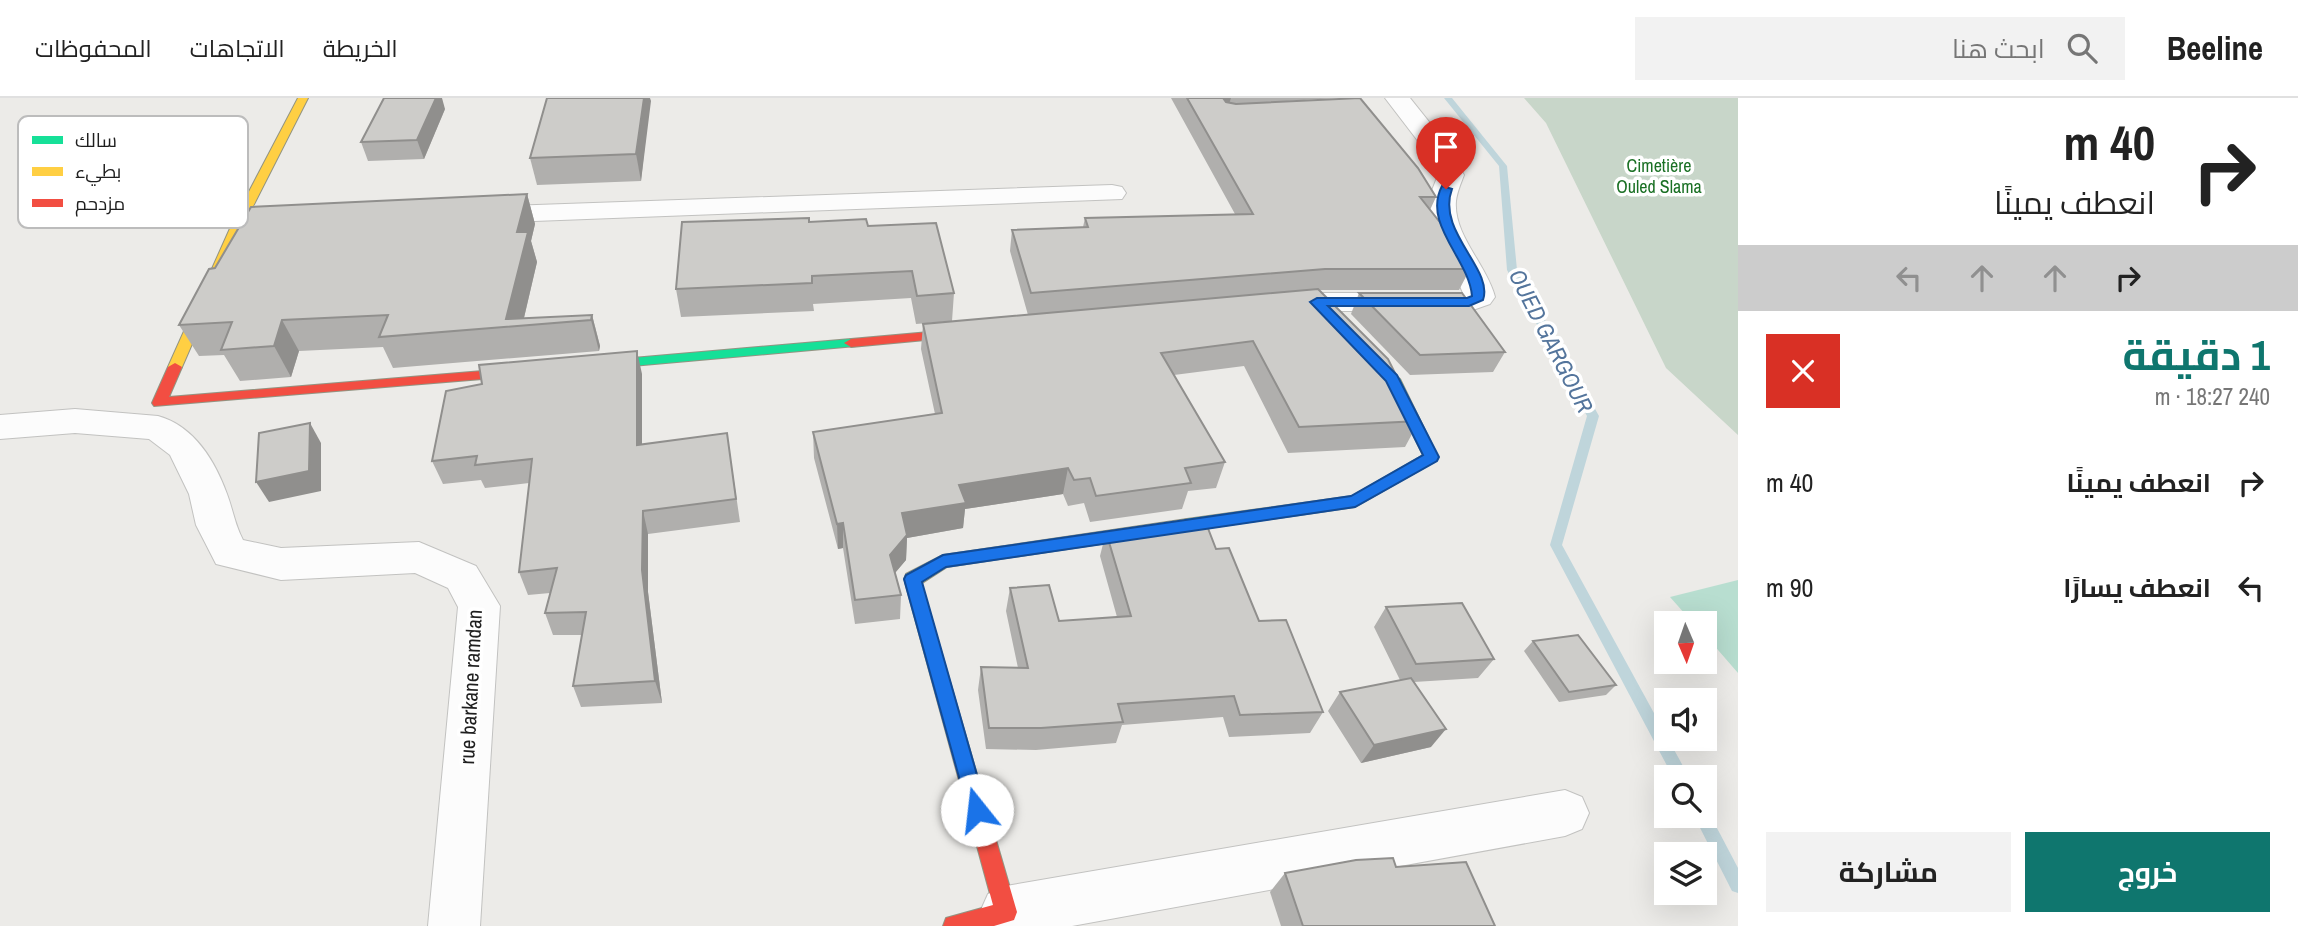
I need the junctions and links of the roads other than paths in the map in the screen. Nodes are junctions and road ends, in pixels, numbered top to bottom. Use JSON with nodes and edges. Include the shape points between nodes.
{"nodes":[{"id":1,"x":303,"y":98,"type":"edge"},
{"id":2,"x":1394,"y":103,"type":"edge"},
{"id":3,"x":1112,"y":193,"type":"dead end"},
{"id":4,"x":446,"y":216,"type":"edge"},
{"id":5,"x":1318,"y":309,"type":"edge"},
{"id":6,"x":996,"y":330,"type":"edge"},
{"id":7,"x":578,"y":367,"type":"edge"},
{"id":8,"x":550,"y":369,"type":"edge"},
{"id":9,"x":1383,"y":369,"type":"edge"},
{"id":10,"x":0,"y":427,"type":"edge"},
{"id":11,"x":1565,"y":813,"type":"dead end"},
{"id":12,"x":1037,"y":914,"type":"edge"},
{"id":13,"x":454,"y":926,"type":"edge"},
{"id":14,"x":954,"y":926,"type":"edge"}],
"edges":[{"from":1,"to":8,"type":"street","via":[[252,223],[159,404]]},
{"from":2,"to":5,"type":"street","via":[[1433,143],[1451,175],[1441,202],[1449,230],[1478,283],[1479,297],[1469,302]]},
{"from":3,"to":4,"type":"street"},
{"from":6,"to":7,"type":"street"},
{"from":9,"to":12,"type":"street","via":[[1392,378],[1431,457],[1355,501],[943,561],[912,579]]},
{"from":10,"to":13,"type":"street","name":"rue barkane ramdan","via":[[75,421],[158,428],[184,447],[230,554],[281,564],[419,557],[462,577],[479,606]]},
{"from":11,"to":12,"type":"street"},
{"from":12,"to":14,"type":"street"}]}
